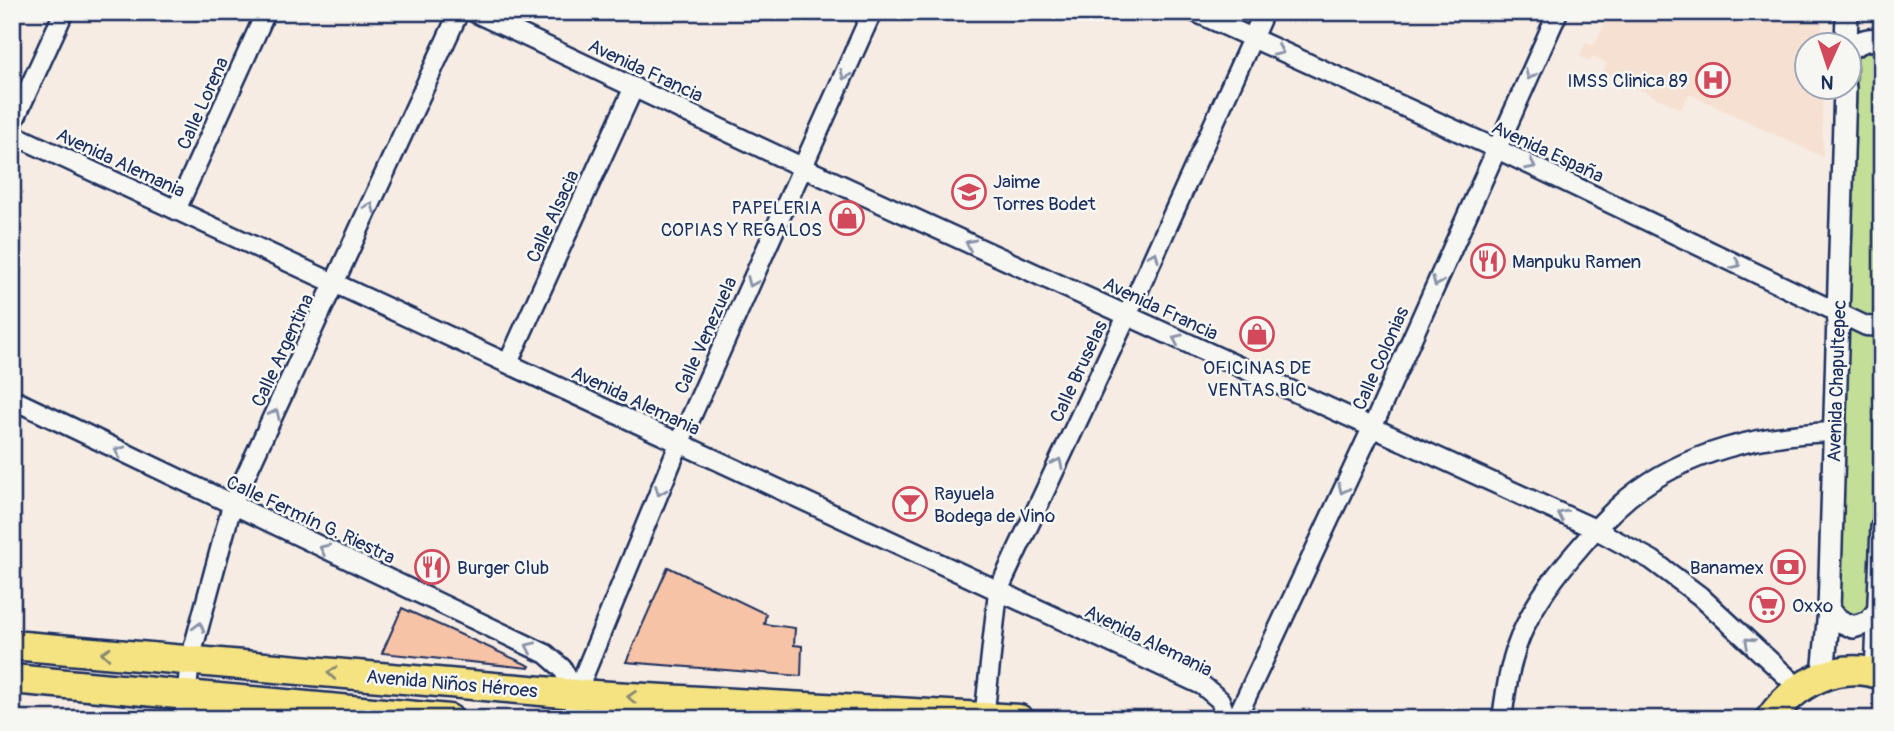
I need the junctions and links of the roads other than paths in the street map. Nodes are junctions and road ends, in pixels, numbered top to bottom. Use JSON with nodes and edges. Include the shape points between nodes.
{"nodes":[{"id":1,"x":64,"y":12,"type":"edge"},
{"id":2,"x":266,"y":12,"type":"edge"},
{"id":3,"x":459,"y":12,"type":"edge"},
{"id":4,"x":474,"y":12,"type":"edge"},
{"id":5,"x":872,"y":12,"type":"edge"},
{"id":6,"x":1195,"y":12,"type":"edge"},
{"id":7,"x":1264,"y":12,"type":"edge"},
{"id":8,"x":1558,"y":12,"type":"edge"},
{"id":9,"x":1847,"y":12,"type":"edge"},
{"id":10,"x":1847,"y":32,"type":"edge"},
{"id":11,"x":1251,"y":38,"type":"junction"},
{"id":12,"x":1862,"y":40,"type":"edge"},
{"id":13,"x":1882,"y":41,"type":"edge"},
{"id":14,"x":634,"y":88,"type":"junction"},
{"id":15,"x":1844,"y":102,"type":"edge"},
{"id":16,"x":12,"y":125,"type":"edge"},
{"id":17,"x":12,"y":134,"type":"edge"},
{"id":18,"x":1497,"y":149,"type":"junction"},
{"id":19,"x":804,"y":168,"type":"junction"},
{"id":20,"x":176,"y":210,"type":"junction"},
{"id":21,"x":336,"y":284,"type":"junction"},
{"id":22,"x":1838,"y":313,"type":"junction"},
{"id":23,"x":1127,"y":316,"type":"junction"},
{"id":24,"x":1882,"y":327,"type":"edge"},
{"id":25,"x":508,"y":363,"type":"junction"},
{"id":26,"x":12,"y":399,"type":"edge"},
{"id":27,"x":1372,"y":428,"type":"junction"},
{"id":28,"x":1834,"y":432,"type":"junction"},
{"id":29,"x":679,"y":444,"type":"junction"},
{"id":30,"x":232,"y":505,"type":"junction"},
{"id":31,"x":1882,"y":527,"type":"edge"},
{"id":32,"x":1595,"y":529,"type":"junction"},
{"id":33,"x":998,"y":591,"type":"junction"},
{"id":34,"x":1829,"y":610,"type":"junction"},
{"id":35,"x":1878,"y":611,"type":"junction"},
{"id":36,"x":12,"y":645,"type":"edge"},
{"id":37,"x":190,"y":660,"type":"junction"},
{"id":38,"x":1879,"y":674,"type":"edge"},
{"id":39,"x":1823,"y":675,"type":"junction"},
{"id":40,"x":12,"y":679,"type":"edge"},
{"id":41,"x":1799,"y":688,"type":"junction"},
{"id":42,"x":186,"y":706,"type":"edge"},
{"id":43,"x":575,"y":706,"type":"edge"},
{"id":44,"x":984,"y":718,"type":"edge"},
{"id":45,"x":449,"y":719,"type":"edge"},
{"id":46,"x":1019,"y":719,"type":"edge"},
{"id":47,"x":1227,"y":719,"type":"edge"},
{"id":48,"x":1236,"y":719,"type":"edge"},
{"id":49,"x":1502,"y":719,"type":"edge"},
{"id":50,"x":1770,"y":719,"type":"edge"}],
"edges":[{"from":1,"to":16,"type":"street"},
{"from":2,"to":20,"type":"street","name":"Calle Lorena"},
{"from":21,"to":3,"type":"street","name":"Calle Argentina","one_way":true},
{"from":4,"to":14,"type":"street","name":"Avenida Francia"},
{"from":5,"to":19,"type":"street","name":"Calle Venezuela","one_way":true},
{"from":6,"to":11,"type":"street","name":"Avenida España"},
{"from":7,"to":11,"type":"street","name":"Calle Bruselas"},
{"from":8,"to":18,"type":"street","name":"Calle Colonias","one_way":true},
{"from":9,"to":10,"type":"street"},
{"from":11,"to":18,"type":"street","name":"Avenida España","one_way":true},
{"from":23,"to":11,"type":"street","name":"Calle Bruselas","one_way":true},
{"from":12,"to":13,"type":"street"},
{"from":14,"to":19,"type":"street","name":"Avenida Francia"},
{"from":14,"to":25,"type":"street","name":"Calle Alsacia"},
{"from":15,"to":22,"type":"street","name":"Avenida Chapultepec"},
{"from":17,"to":20,"type":"street","name":"Avenida Alemania"},
{"from":18,"to":22,"type":"street","name":"Avenida España","one_way":true},
{"from":18,"to":27,"type":"street","name":"Calle Colonias","one_way":true},
{"from":23,"to":19,"type":"street","name":"Avenida Francia","one_way":true},
{"from":19,"to":29,"type":"street","name":"Calle Venezuela","one_way":true},
{"from":20,"to":21,"type":"street","name":"Avenida Alemania"},
{"from":21,"to":25,"type":"street","name":"Avenida Alemania"},
{"from":30,"to":21,"type":"street","name":"Calle Argentina","one_way":true},
{"from":22,"to":24,"type":"street","name":"Avenida España","via":[[1866,326]]},
{"from":22,"to":28,"type":"street","name":"Avenida Chapultepec"},
{"from":27,"to":23,"type":"street","name":"Avenida Francia","one_way":true},
{"from":33,"to":23,"type":"street","name":"Calle Bruselas","one_way":true},
{"from":25,"to":29,"type":"street","name":"Avenida Alemania"},
{"from":30,"to":26,"type":"street","name":"Calle Fermín G. Riestra","one_way":true},
{"from":32,"to":27,"type":"street","name":"Avenida Francia","one_way":true},
{"from":27,"to":48,"type":"street","name":"Calle Colonias","one_way":true},
{"from":28,"to":32,"type":"street","via":[[1801,433],[1708,453],[1629,497]]},
{"from":28,"to":34,"type":"street","name":"Avenida Chapultepec"},
{"from":29,"to":33,"type":"street","name":"Avenida Alemania"},
{"from":29,"to":43,"type":"street","name":"Calle Venezuela","one_way":true},
{"from":37,"to":30,"type":"street","name":"Calle Argentina","one_way":true},
{"from":43,"to":30,"type":"street","name":"Calle Fermín G. Riestra","one_way":true,"via":[[562,668],[546,654]]},
{"from":31,"to":35,"type":"street"},
{"from":41,"to":32,"type":"street","name":"Avenida Francia","one_way":true,"via":[[1700,596],[1652,560]]},
{"from":32,"to":49,"type":"street","via":[[1562,567],[1525,626]]},
{"from":33,"to":44,"type":"street","name":"Calle Bruselas"},
{"from":33,"to":47,"type":"street","name":"Avenida Alemania","via":[[1202,685],[1220,700]]},
{"from":34,"to":35,"type":"street","via":[[1838,621],[1853,627],[1868,622]]},
{"from":34,"to":39,"type":"street","name":"Avenida Chapultepec"},
{"from":35,"to":38,"type":"street"},
{"from":37,"to":36,"type":"main road","name":"Avenida Niños Héroes","one_way":true},
{"from":37,"to":42,"type":"street","name":"Calle Argentina"},
{"from":43,"to":37,"type":"main road","name":"Avenida Niños Héroes","one_way":true},
{"from":38,"to":39,"type":"main road","via":[[1844,671]]},
{"from":39,"to":41,"type":"main road"},
{"from":40,"to":42,"type":"main road","name":"Avenida Niños Héroes"},
{"from":41,"to":50,"type":"main road"},
{"from":42,"to":45,"type":"main road","name":"Avenida Niños Héroes"},
{"from":44,"to":43,"type":"main road","name":"Avenida Niños Héroes","one_way":true},
{"from":44,"to":46,"type":"main road","name":"Avenida Niños Héroes"}]}
